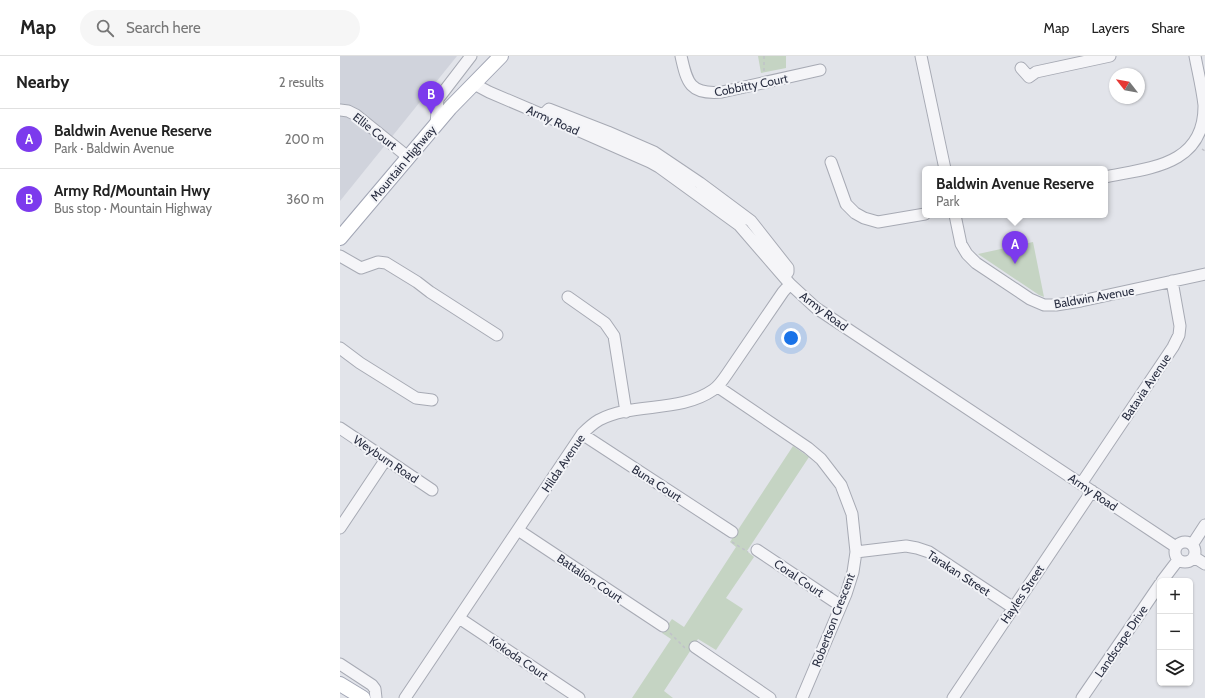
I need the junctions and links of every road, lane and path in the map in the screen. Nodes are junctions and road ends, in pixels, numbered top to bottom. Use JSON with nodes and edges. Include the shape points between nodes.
{"nodes":[{"id":1,"x":471,"y":56,"type":"edge"},
{"id":2,"x":501,"y":56,"type":"edge"},
{"id":3,"x":681,"y":56,"type":"edge"},
{"id":4,"x":764,"y":56,"type":"edge"},
{"id":5,"x":921,"y":56,"type":"edge"},
{"id":6,"x":1110,"y":56,"type":"edge"},
{"id":7,"x":1195,"y":56,"type":"edge"},
{"id":8,"x":1020,"y":68,"type":"dead end"},
{"id":9,"x":820,"y":70,"type":"dead end"},
{"id":10,"x":764,"y":74,"type":"dead end"},
{"id":11,"x":474,"y":84,"type":"junction"},
{"id":12,"x":340,"y":110,"type":"edge"},
{"id":13,"x":436,"y":124,"type":"junction"},
{"id":14,"x":1202,"y":149,"type":"dead end"},
{"id":15,"x":1205,"y":151,"type":"edge"},
{"id":16,"x":408,"y":157,"type":"junction"},
{"id":17,"x":831,"y":162,"type":"dead end"},
{"id":18,"x":944,"y":166,"type":"edge"},
{"id":19,"x":1108,"y":176,"type":"edge"},
{"id":20,"x":922,"y":215,"type":"edge"},
{"id":21,"x":956,"y":218,"type":"edge"},
{"id":22,"x":340,"y":238,"type":"edge"},
{"id":23,"x":340,"y":256,"type":"edge"},
{"id":24,"x":1205,"y":274,"type":"edge"},
{"id":25,"x":787,"y":280,"type":"junction"},
{"id":26,"x":1172,"y":281,"type":"junction"},
{"id":27,"x":568,"y":297,"type":"dead end"},
{"id":28,"x":497,"y":335,"type":"dead end"},
{"id":29,"x":340,"y":348,"type":"edge"},
{"id":30,"x":718,"y":387,"type":"junction"},
{"id":31,"x":432,"y":400,"type":"dead end"},
{"id":32,"x":626,"y":412,"type":"junction"},
{"id":33,"x":340,"y":428,"type":"edge"},
{"id":34,"x":582,"y":434,"type":"junction"},
{"id":35,"x":386,"y":460,"type":"junction"},
{"id":36,"x":1082,"y":484,"type":"junction"},
{"id":37,"x":432,"y":490,"type":"dead end"},
{"id":38,"x":1092,"y":491,"type":"junction"},
{"id":39,"x":1205,"y":525,"type":"edge"},
{"id":40,"x":340,"y":528,"type":"edge"},
{"id":41,"x":518,"y":530,"type":"junction"},
{"id":42,"x":731,"y":536,"type":"joint"},
{"id":43,"x":1192,"y":545,"type":"junction"},
{"id":44,"x":1176,"y":547,"type":"junction"},
{"id":45,"x":752,"y":551,"type":"joint"},
{"id":46,"x":856,"y":552,"type":"junction"},
{"id":47,"x":1194,"y":557,"type":"junction"},
{"id":48,"x":1178,"y":560,"type":"junction"},
{"id":49,"x":1205,"y":564,"type":"edge"},
{"id":50,"x":1164,"y":578,"type":"edge"},
{"id":51,"x":1157,"y":588,"type":"edge"},
{"id":52,"x":841,"y":606,"type":"junction"},
{"id":53,"x":1012,"y":608,"type":"junction"},
{"id":54,"x":459,"y":618,"type":"junction"},
{"id":55,"x":663,"y":626,"type":"joint"},
{"id":56,"x":692,"y":650,"type":"joint"},
{"id":57,"x":340,"y":664,"type":"edge"},
{"id":58,"x":340,"y":684,"type":"edge"},
{"id":59,"x":363,"y":698,"type":"edge"},
{"id":60,"x":376,"y":698,"type":"edge"},
{"id":61,"x":405,"y":698,"type":"edge"},
{"id":62,"x":579,"y":698,"type":"edge"},
{"id":63,"x":770,"y":698,"type":"edge"},
{"id":64,"x":802,"y":698,"type":"edge"},
{"id":65,"x":953,"y":698,"type":"edge"},
{"id":66,"x":1082,"y":698,"type":"edge"}],
"edges":[{"from":1,"to":13,"type":"street","via":[[438,100]]},
{"from":2,"to":11,"type":"main road","name":"Mountain Highway"},
{"from":3,"to":9,"type":"street","name":"Cobbitty Court","via":[[690,84],[699,91],[709,93]]},
{"from":4,"to":10,"type":"path"},
{"from":5,"to":18,"type":"street"},
{"from":6,"to":8,"type":"street","via":[[1036,72],[1029,77]]},
{"from":7,"to":19,"type":"street","via":[[1204,105],[1202,129],[1196,141],[1187,153],[1176,160]]},
{"from":11,"to":13,"type":"main road","name":"Mountain Highway"},
{"from":11,"to":25,"type":"street","name":"Army Road","via":[[659,167],[739,225]]},
{"from":12,"to":16,"type":"street","name":"Ellie Court","via":[[356,116]]},
{"from":13,"to":16,"type":"main road","name":"Mountain Highway"},
{"from":14,"to":15,"type":"path"},
{"from":16,"to":22,"type":"main road","name":"Mountain Highway"},
{"from":17,"to":20,"type":"street","via":[[846,204],[854,213],[878,222]]},
{"from":21,"to":26,"type":"street","name":"Baldwin Avenue","via":[[961,244],[967,254],[1030,299],[1044,305],[1081,301]]},
{"from":23,"to":28,"type":"street","via":[[361,268],[378,262],[386,263]]},
{"from":24,"to":26,"type":"street","name":"Baldwin Avenue"},
{"from":25,"to":30,"type":"street","name":"Hilda Avenue","via":[[783,292]]},
{"from":25,"to":36,"type":"street","name":"Army Road","via":[[816,308]]},
{"from":26,"to":36,"type":"street","name":"Batavia Avenue","via":[[1180,326],[1179,335]]},
{"from":27,"to":32,"type":"street","via":[[605,323],[614,336]]},
{"from":29,"to":31,"type":"street","via":[[360,364],[416,398]]},
{"from":30,"to":32,"type":"street","name":"Hilda Avenue","via":[[694,400]]},
{"from":30,"to":46,"type":"street","name":"Robertson Crescent","via":[[821,459],[841,485],[852,514]]},
{"from":32,"to":34,"type":"street","name":"Hilda Avenue","via":[[599,420]]},
{"from":33,"to":35,"type":"street","name":"Weyburn Road"},
{"from":34,"to":41,"type":"street","name":"Hilda Avenue"},
{"from":34,"to":42,"type":"street","name":"Buna Court"},
{"from":35,"to":37,"type":"street","name":"Weyburn Road"},
{"from":35,"to":40,"type":"street"},
{"from":36,"to":38,"type":"street","name":"Army Road"},
{"from":38,"to":44,"type":"street","name":"Army Road"},
{"from":38,"to":53,"type":"street","name":"Hayles Street"},
{"from":39,"to":43,"type":"street"},
{"from":41,"to":54,"type":"street","name":"Hilda Avenue"},
{"from":41,"to":55,"type":"street","name":"Battalion Court"},
{"from":42,"to":45,"type":"path"},
{"from":43,"to":44,"type":"street","via":[[1184,542]]},
{"from":43,"to":47,"type":"street"},
{"from":44,"to":48,"type":"street"},
{"from":45,"to":52,"type":"street","name":"Coral Court"},
{"from":46,"to":52,"type":"street","name":"Robertson Crescent"},
{"from":46,"to":53,"type":"street","name":"Tarakan Street","via":[[906,546],[929,552]]},
{"from":47,"to":48,"type":"street","via":[[1186,562]]},
{"from":47,"to":49,"type":"street"},
{"from":48,"to":50,"type":"street"},
{"from":51,"to":66,"type":"street","name":"Landscape Drive"},
{"from":52,"to":64,"type":"street","name":"Robertson Crescent"},
{"from":53,"to":65,"type":"street","name":"Hayles Street"},
{"from":54,"to":61,"type":"street","name":"Hilda Avenue"},
{"from":54,"to":62,"type":"street","name":"Kokoda Court"},
{"from":55,"to":56,"type":"path"},
{"from":56,"to":63,"type":"street"},
{"from":57,"to":60,"type":"street","via":[[372,685]]},
{"from":58,"to":59,"type":"main road"}]}
